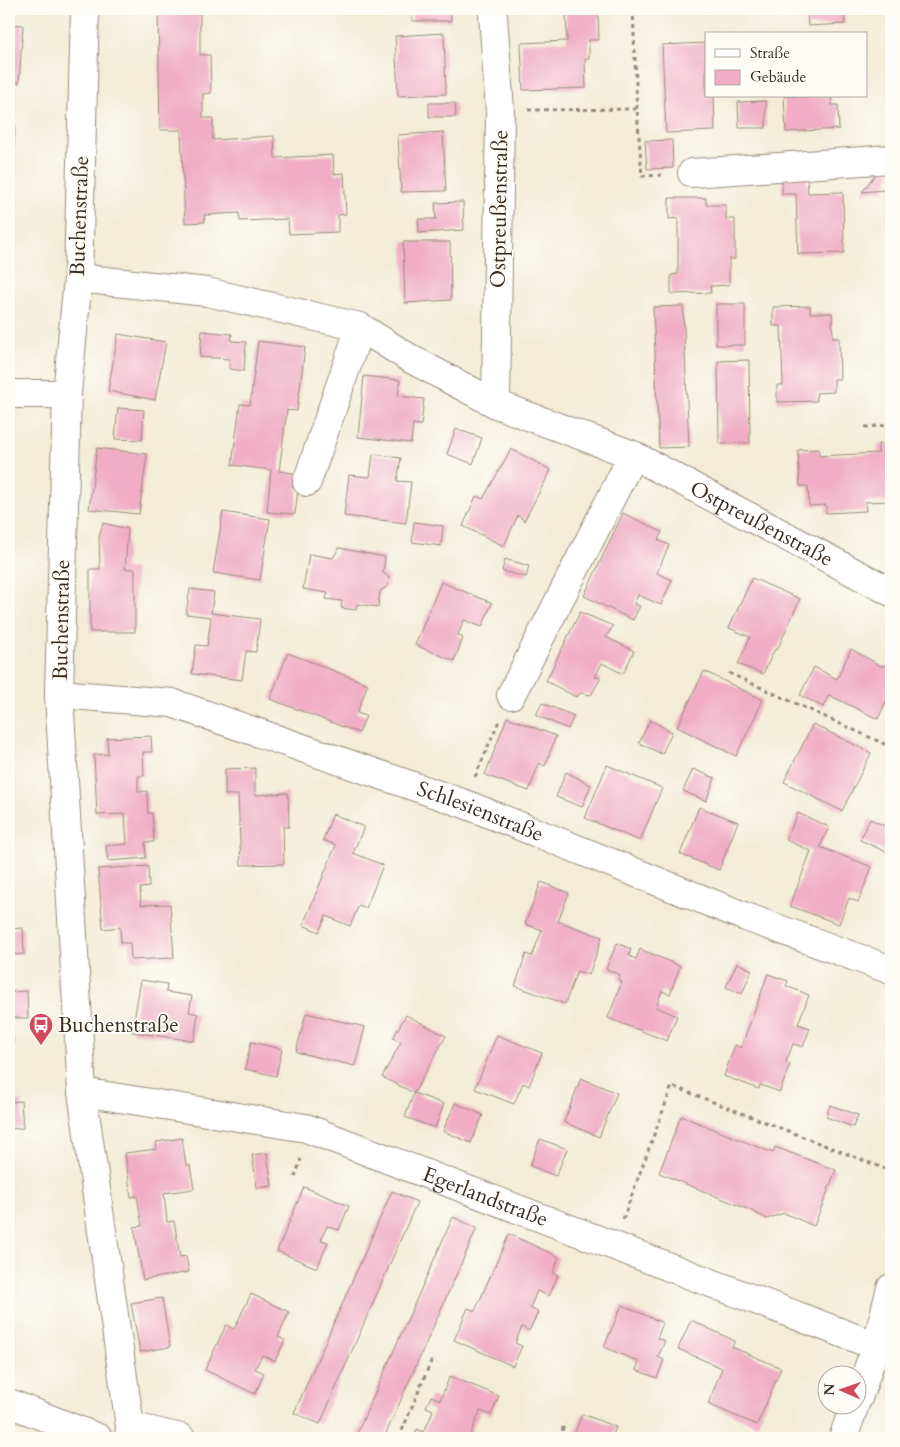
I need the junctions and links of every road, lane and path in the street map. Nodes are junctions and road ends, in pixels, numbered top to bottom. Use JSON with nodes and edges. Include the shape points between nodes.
{"nodes":[{"id":1,"x":85,"y":9,"type":"edge"},
{"id":2,"x":633,"y":9,"type":"edge"},
{"id":3,"x":493,"y":15,"type":"dead end"},
{"id":4,"x":637,"y":109,"type":"junction"},
{"id":5,"x":500,"y":111,"type":"junction"},
{"id":6,"x":891,"y":159,"type":"edge"},
{"id":7,"x":692,"y":173,"type":"joint"},
{"id":8,"x":78,"y":278,"type":"junction"},
{"id":9,"x":360,"y":327,"type":"junction"},
{"id":10,"x":9,"y":394,"type":"edge"},
{"id":11,"x":67,"y":394,"type":"junction"},
{"id":12,"x":496,"y":404,"type":"junction"},
{"id":13,"x":891,"y":425,"type":"edge"},
{"id":14,"x":865,"y":427,"type":"dead end"},
{"id":15,"x":633,"y":455,"type":"junction"},
{"id":16,"x":307,"y":482,"type":"dead end"},
{"id":17,"x":891,"y":592,"type":"edge"},
{"id":18,"x":729,"y":673,"type":"dead end"},
{"id":19,"x":60,"y":694,"type":"junction"},
{"id":20,"x":511,"y":695,"type":"joint"},
{"id":21,"x":891,"y":747,"type":"edge"},
{"id":22,"x":466,"y":804,"type":"junction"},
{"id":23,"x":891,"y":970,"type":"edge"},
{"id":24,"x":82,"y":1092,"type":"junction"},
{"id":25,"x":891,"y":1171,"type":"edge"},
{"id":26,"x":613,"y":1246,"type":"junction"},
{"id":27,"x":891,"y":1288,"type":"edge"},
{"id":28,"x":876,"y":1346,"type":"junction"},
{"id":29,"x":432,"y":1359,"type":"dead end"},
{"id":30,"x":868,"y":1369,"type":"edge"},
{"id":31,"x":9,"y":1403,"type":"edge"},
{"id":32,"x":851,"y":1414,"type":"edge"},
{"id":33,"x":565,"y":1423,"type":"dead end"},
{"id":34,"x":130,"y":1432,"type":"edge"},
{"id":35,"x":98,"y":1438,"type":"edge"},
{"id":36,"x":181,"y":1438,"type":"edge"},
{"id":37,"x":399,"y":1438,"type":"edge"},
{"id":38,"x":559,"y":1438,"type":"edge"},
{"id":39,"x":843,"y":1438,"type":"edge"}],
"edges":[{"from":1,"to":8,"type":"street","name":"Buchenstraße"},
{"from":2,"to":4,"type":"path"},
{"from":3,"to":5,"type":"street","name":"Ostpreußenstraße"},
{"from":4,"to":5,"type":"path"},
{"from":4,"to":7,"type":"path","via":[[642,176]]},
{"from":5,"to":12,"type":"street","name":"Ostpreußenstraße"},
{"from":6,"to":7,"type":"street"},
{"from":8,"to":9,"type":"street","name":"Ostpreußenstraße","via":[[207,292]]},
{"from":8,"to":11,"type":"street","name":"Buchenstraße"},
{"from":9,"to":12,"type":"street","name":"Ostpreußenstraße","via":[[411,359]]},
{"from":9,"to":16,"type":"street"},
{"from":10,"to":11,"type":"street"},
{"from":11,"to":19,"type":"street","name":"Buchenstraße"},
{"from":12,"to":15,"type":"street","name":"Ostpreußenstraße"},
{"from":13,"to":14,"type":"path"},
{"from":15,"to":17,"type":"street","name":"Ostpreußenstraße"},
{"from":15,"to":20,"type":"street"},
{"from":18,"to":21,"type":"path"},
{"from":19,"to":22,"type":"street","name":"Schlesienstraße","via":[[172,703]]},
{"from":19,"to":24,"type":"street","name":"Buchenstraße"},
{"from":20,"to":22,"type":"path","via":[[486,749]]},
{"from":22,"to":23,"type":"street","name":"Schlesienstraße","via":[[746,917]]},
{"from":24,"to":26,"type":"street","name":"Egerlandstraße","via":[[306,1128]]},
{"from":24,"to":34,"type":"street","name":"Buchenstraße"},
{"from":25,"to":26,"type":"path","via":[[672,1086]]},
{"from":26,"to":28,"type":"street","name":"Egerlandstraße"},
{"from":27,"to":28,"type":"street"},
{"from":28,"to":30,"type":"street"},
{"from":29,"to":37,"type":"path"},
{"from":31,"to":35,"type":"street"},
{"from":32,"to":39,"type":"street"},
{"from":33,"to":38,"type":"path"},
{"from":34,"to":36,"type":"street"}]}
